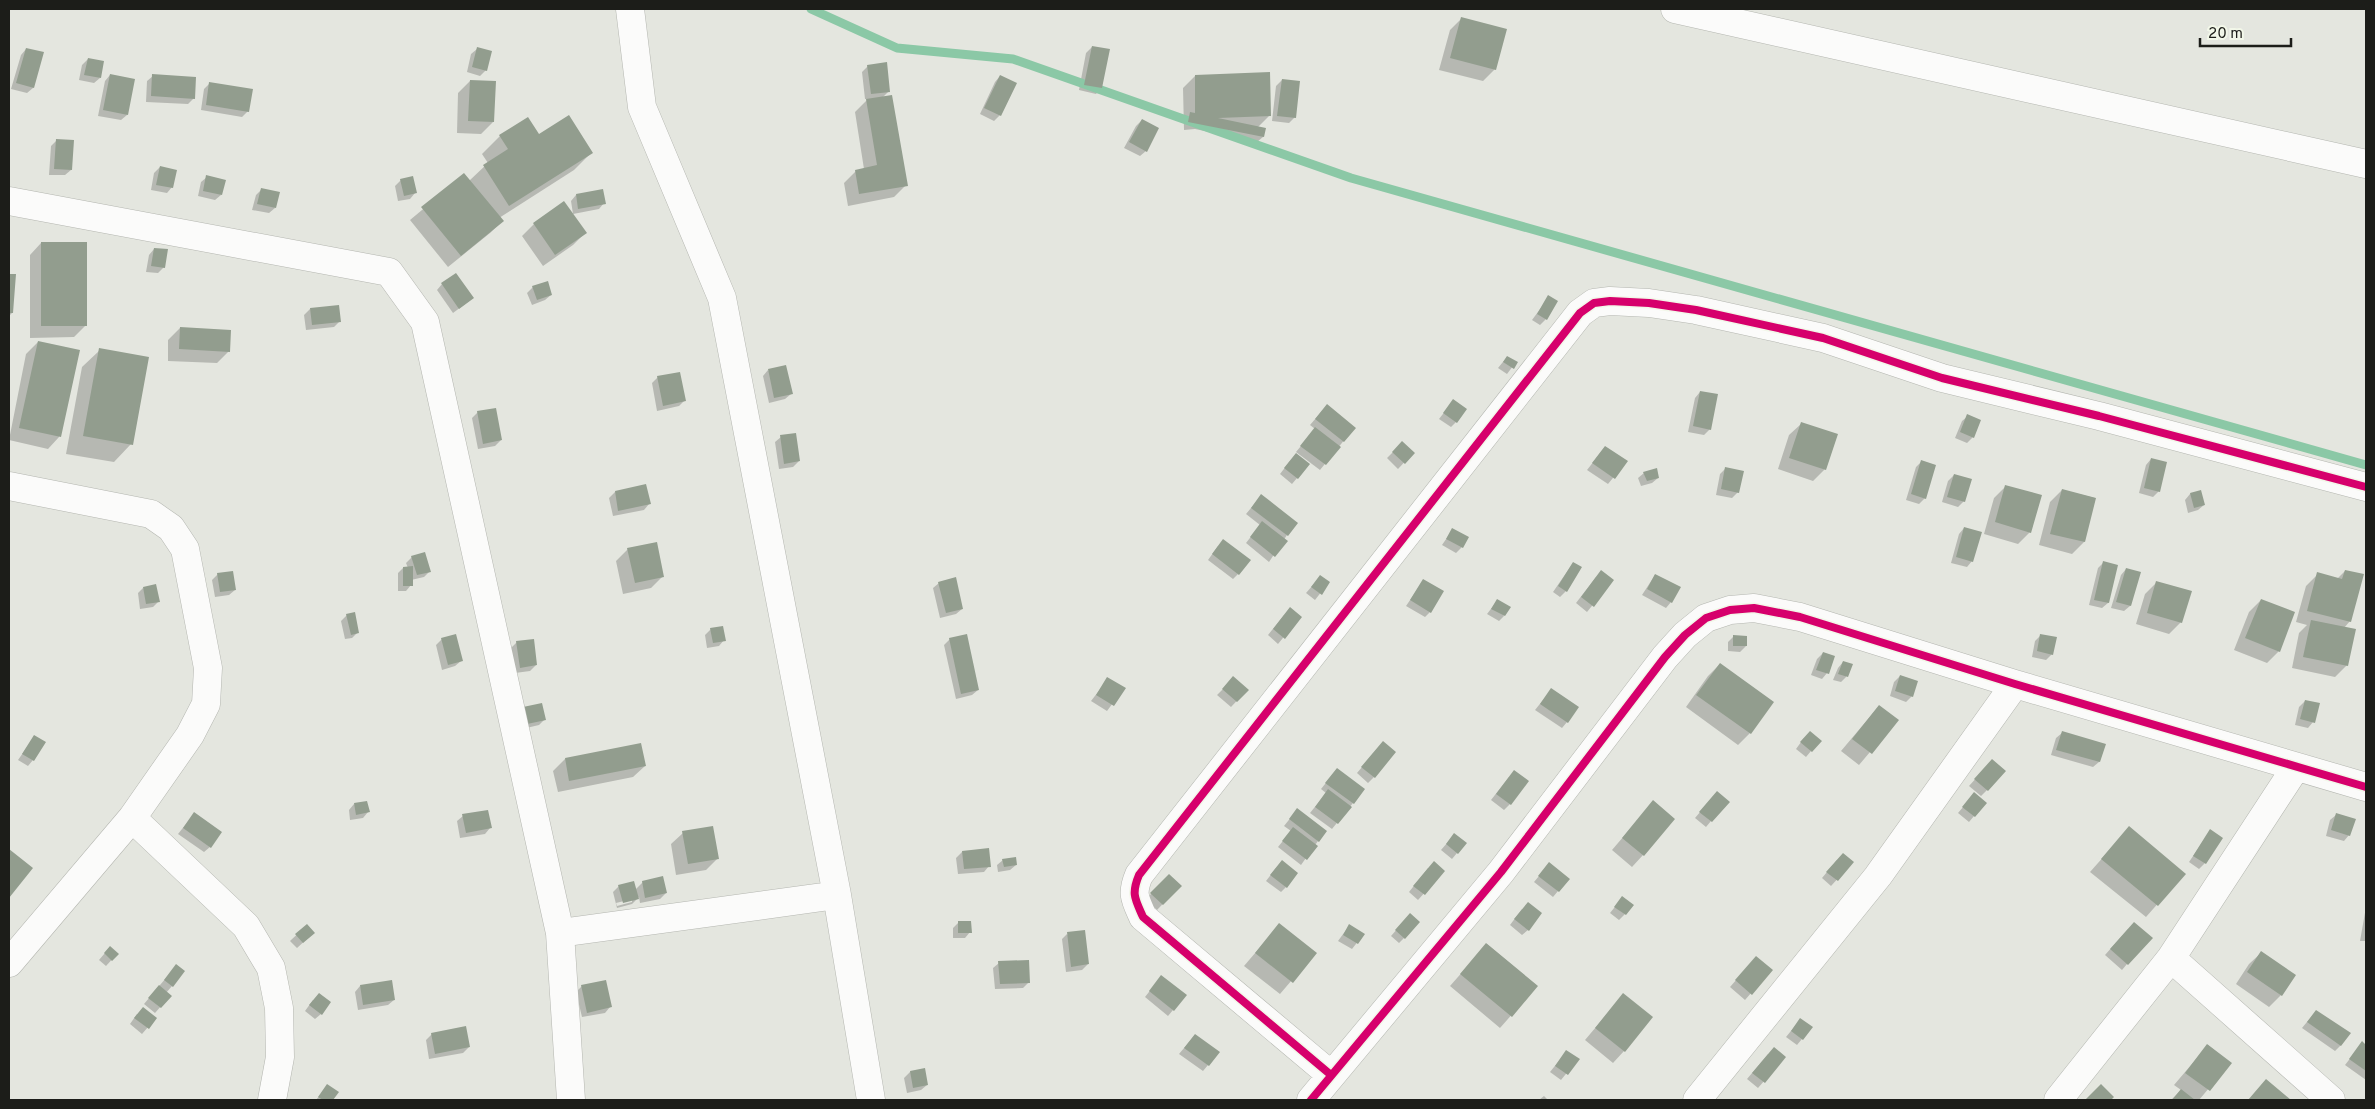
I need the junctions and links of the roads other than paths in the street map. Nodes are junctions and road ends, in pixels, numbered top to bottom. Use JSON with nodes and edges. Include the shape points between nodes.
{"nodes":[{"id":1,"x":630,"y":9,"type":"edge"},
{"id":2,"x":1676,"y":9,"type":"edge"},
{"id":3,"x":2366,"y":164,"type":"edge"},
{"id":4,"x":9,"y":201,"type":"edge"},
{"id":5,"x":9,"y":486,"type":"edge"},
{"id":6,"x":2366,"y":487,"type":"edge"},
{"id":7,"x":2015,"y":684,"type":"junction"},
{"id":8,"x":2296,"y":767,"type":"junction"},
{"id":9,"x":2366,"y":787,"type":"edge"},
{"id":10,"x":132,"y":818,"type":"junction"},
{"id":11,"x":837,"y":895,"type":"junction"},
{"id":12,"x":560,"y":933,"type":"junction"},
{"id":13,"x":2171,"y":958,"type":"junction"},
{"id":14,"x":9,"y":963,"type":"edge"},
{"id":15,"x":1331,"y":1075,"type":"junction"},
{"id":16,"x":272,"y":1100,"type":"edge"},
{"id":17,"x":571,"y":1100,"type":"edge"},
{"id":18,"x":871,"y":1100,"type":"edge"},
{"id":19,"x":1311,"y":1100,"type":"edge"},
{"id":20,"x":1697,"y":1100,"type":"edge"},
{"id":21,"x":2058,"y":1100,"type":"edge"},
{"id":22,"x":2331,"y":1100,"type":"edge"}],
"edges":[{"from":1,"to":11,"type":"street","via":[[642,107],[722,298]]},
{"from":2,"to":3,"type":"street"},
{"from":4,"to":12,"type":"street","via":[[389,272],[425,322]]},
{"from":5,"to":10,"type":"street","via":[[151,514],[171,528],[185,549],[208,668],[206,704],[190,735]]},
{"from":6,"to":15,"type":"street","via":[[1942,378],[1823,338],[1677,307],[1610,301],[1594,304],[1580,313],[1370,579],[1139,875],[1134,889],[1143,917]]},
{"from":7,"to":8,"type":"street"},
{"from":7,"to":15,"type":"street","via":[[1800,617],[1754,608],[1730,610],[1706,618],[1665,657],[1501,872]]},
{"from":7,"to":20,"type":"street","via":[[1878,876]]},
{"from":8,"to":9,"type":"street"},
{"from":8,"to":13,"type":"street"},
{"from":10,"to":14,"type":"street"},
{"from":10,"to":16,"type":"street","via":[[246,926],[271,968],[279,1008],[280,1057]]},
{"from":11,"to":12,"type":"street"},
{"from":11,"to":18,"type":"street"},
{"from":12,"to":17,"type":"street"},
{"from":13,"to":21,"type":"street"},
{"from":13,"to":22,"type":"street"},
{"from":15,"to":19,"type":"street"}]}
